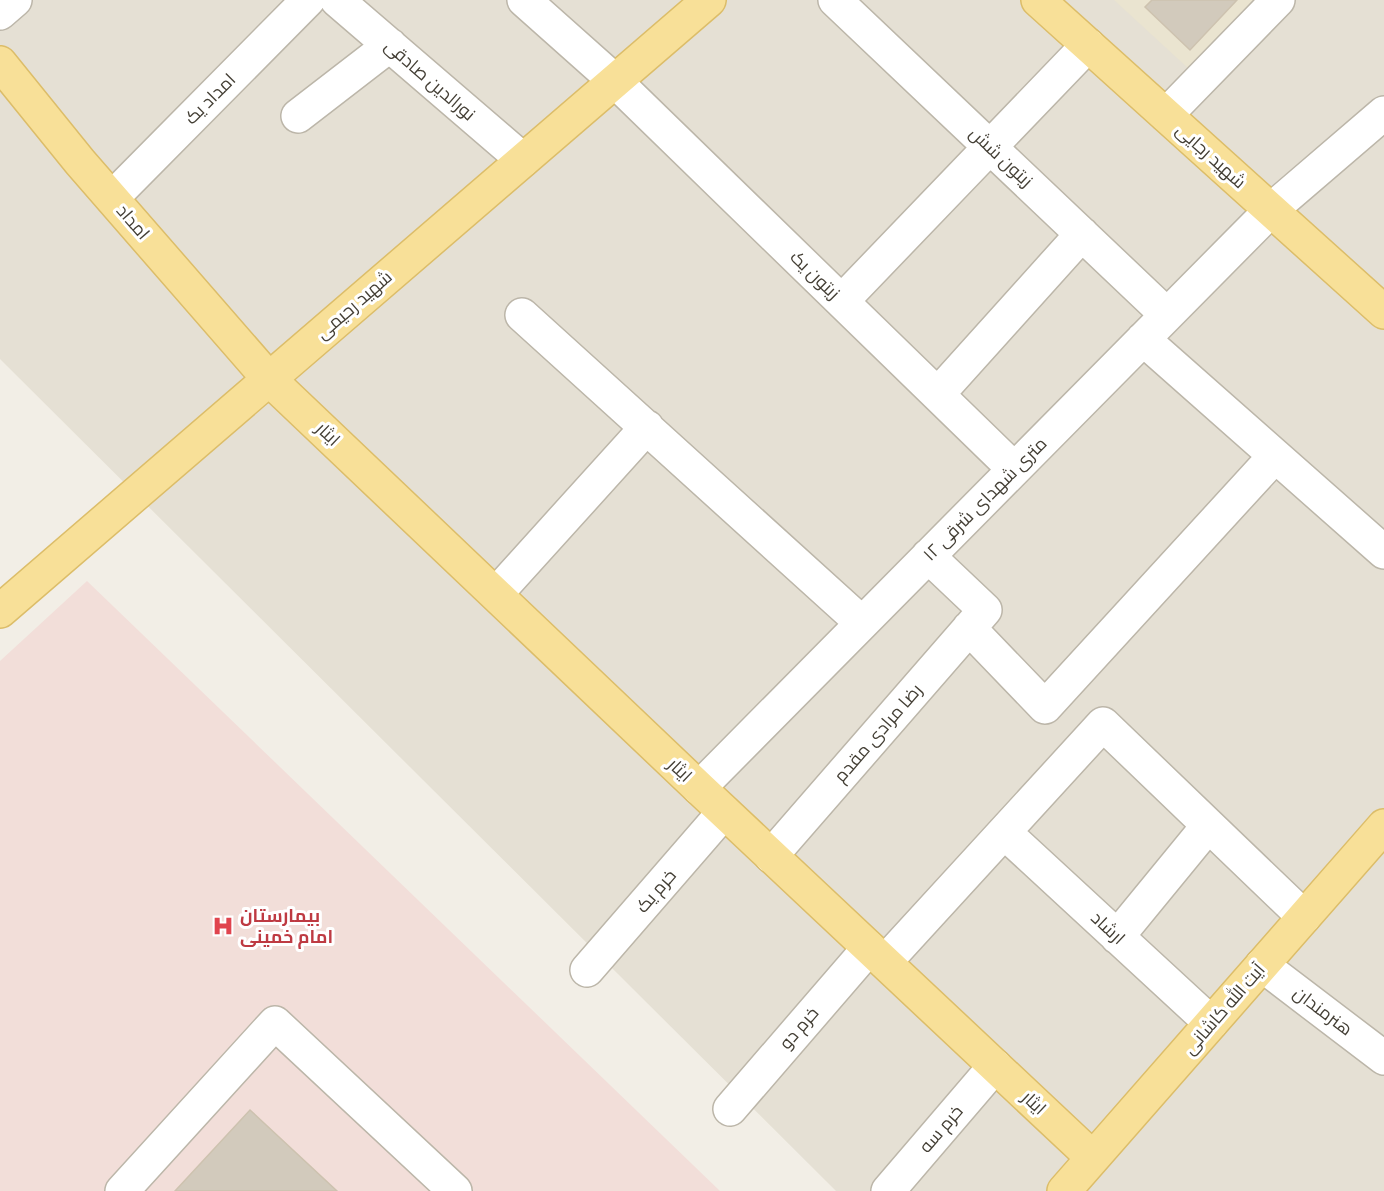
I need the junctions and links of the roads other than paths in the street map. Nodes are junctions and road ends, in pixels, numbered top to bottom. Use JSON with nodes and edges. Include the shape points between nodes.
{"nodes":[{"id":1,"x":15,"y":0,"type":"edge"},
{"id":2,"x":309,"y":0,"type":"edge"},
{"id":3,"x":524,"y":0,"type":"edge"},
{"id":4,"x":709,"y":0,"type":"edge"},
{"id":5,"x":835,"y":0,"type":"edge"},
{"id":6,"x":1038,"y":0,"type":"edge"},
{"id":7,"x":1278,"y":0,"type":"edge"},
{"id":8,"x":347,"y":3,"type":"edge"},
{"id":9,"x":0,"y":13,"type":"edge"},
{"id":10,"x":390,"y":45,"type":"junction"},
{"id":11,"x":1088,"y":45,"type":"junction"},
{"id":12,"x":0,"y":63,"type":"edge"},
{"id":13,"x":615,"y":81,"type":"junction"},
{"id":14,"x":1384,"y":113,"type":"edge"},
{"id":15,"x":1166,"y":115,"type":"junction"},
{"id":16,"x":298,"y":116,"type":"dead end"},
{"id":17,"x":990,"y":147,"type":"junction"},
{"id":18,"x":523,"y":160,"type":"junction"},
{"id":19,"x":112,"y":198,"type":"junction"},
{"id":20,"x":1271,"y":210,"type":"junction"},
{"id":21,"x":1082,"y":234,"type":"junction"},
{"id":22,"x":842,"y":301,"type":"junction"},
{"id":23,"x":1384,"y":312,"type":"edge"},
{"id":24,"x":522,"y":315,"type":"dead end"},
{"id":25,"x":1167,"y":315,"type":"junction"},
{"id":26,"x":1143,"y":339,"type":"junction"},
{"id":27,"x":269,"y":379,"type":"junction"},
{"id":28,"x":938,"y":394,"type":"junction"},
{"id":29,"x":646,"y":427,"type":"junction"},
{"id":30,"x":1275,"y":456,"type":"junction"},
{"id":31,"x":1014,"y":469,"type":"junction"},
{"id":32,"x":1384,"y":552,"type":"edge"},
{"id":33,"x":928,"y":556,"type":"junction"},
{"id":34,"x":496,"y":594,"type":"junction"},
{"id":35,"x":0,"y":611,"type":"edge"},
{"id":36,"x":977,"y":619,"type":"junction"},
{"id":37,"x":862,"y":623,"type":"junction"},
{"id":38,"x":699,"y":788,"type":"junction"},
{"id":39,"x":724,"y":812,"type":"junction"},
{"id":40,"x":1208,"y":826,"type":"junction"},
{"id":41,"x":1384,"y":826,"type":"edge"},
{"id":42,"x":1005,"y":832,"type":"junction"},
{"id":43,"x":771,"y":856,"type":"junction"},
{"id":44,"x":1304,"y":917,"type":"junction"},
{"id":45,"x":1118,"y":937,"type":"junction"},
{"id":46,"x":877,"y":955,"type":"junction"},
{"id":47,"x":1262,"y":965,"type":"junction"},
{"id":48,"x":587,"y":970,"type":"dead end"},
{"id":49,"x":1211,"y":1023,"type":"junction"},
{"id":50,"x":1384,"y":1058,"type":"edge"},
{"id":51,"x":995,"y":1066,"type":"junction"},
{"id":52,"x":730,"y":1109,"type":"dead end"},
{"id":53,"x":1093,"y":1158,"type":"junction"},
{"id":54,"x":122,"y":1191,"type":"edge"},
{"id":55,"x":455,"y":1191,"type":"edge"},
{"id":56,"x":888,"y":1191,"type":"edge"},
{"id":57,"x":1064,"y":1191,"type":"edge"}],
"edges":[{"from":1,"to":9,"type":"street"},
{"from":2,"to":19,"type":"street","name":"امداد یک"},
{"from":3,"to":13,"type":"street","name":"زیتون یک"},
{"from":4,"to":13,"type":"main road","name":"شهید رحیمی"},
{"from":5,"to":17,"type":"street","name":"زیتون شش"},
{"from":6,"to":11,"type":"main road","name":"شهید رجایی"},
{"from":7,"to":15,"type":"street"},
{"from":8,"to":10,"type":"street","name":"نورالدین صادقی"},
{"from":10,"to":16,"type":"street"},
{"from":10,"to":18,"type":"street","name":"نورالدین صادقی"},
{"from":11,"to":15,"type":"main road","name":"شهید رجایی"},
{"from":11,"to":17,"type":"street"},
{"from":12,"to":19,"type":"main road","name":"امداد"},
{"from":13,"to":18,"type":"main road","name":"شهید رحیمی"},
{"from":13,"to":22,"type":"street","name":"زیتون یک"},
{"from":14,"to":20,"type":"street","name":"۱۲ متری شهدای شرقی"},
{"from":15,"to":20,"type":"main road","name":"شهید رجایی"},
{"from":17,"to":21,"type":"street","name":"زیتون شش"},
{"from":17,"to":22,"type":"street"},
{"from":18,"to":27,"type":"main road","name":"شهید رحیمی"},
{"from":19,"to":27,"type":"main road","name":"امداد"},
{"from":20,"to":23,"type":"main road","name":"شهید رجایی"},
{"from":20,"to":25,"type":"street","name":"۱۲ متری شهدای شرقی"},
{"from":21,"to":25,"type":"street","name":"زیتون شش"},
{"from":21,"to":28,"type":"street"},
{"from":22,"to":28,"type":"street","name":"زیتون یک"},
{"from":24,"to":29,"type":"street"},
{"from":25,"to":26,"type":"street","name":"۱۲ متری شهدای شرقی"},
{"from":26,"to":30,"type":"street"},
{"from":26,"to":31,"type":"street","name":"۱۲ متری شهدای شرقی"},
{"from":27,"to":34,"type":"main road","name":"ایثار"},
{"from":27,"to":35,"type":"main road","name":"شهید رحیمی"},
{"from":28,"to":31,"type":"street","name":"زیتون یک"},
{"from":29,"to":34,"type":"street"},
{"from":29,"to":37,"type":"street"},
{"from":30,"to":32,"type":"street"},
{"from":30,"to":36,"type":"street","via":[[1045,707]]},
{"from":31,"to":33,"type":"street","name":"۱۲ متری شهدای شرقی"},
{"from":33,"to":36,"type":"street"},
{"from":33,"to":37,"type":"street","name":"۱۲ متری شهدای شرقی"},
{"from":34,"to":38,"type":"main road","name":"ایثار"},
{"from":36,"to":43,"type":"street","name":"رضا مرادی مقدم"},
{"from":37,"to":38,"type":"street","name":"۱۲ متری شهدای شرقی"},
{"from":38,"to":39,"type":"main road","name":"ایثار"},
{"from":39,"to":43,"type":"main road","name":"ایثار"},
{"from":39,"to":48,"type":"street","name":"خرم یک"},
{"from":40,"to":42,"type":"street","via":[[1103,724]]},
{"from":40,"to":44,"type":"street"},
{"from":40,"to":45,"type":"street"},
{"from":41,"to":44,"type":"main road","name":"آیت الله کاشانی"},
{"from":42,"to":45,"type":"street","name":"ارشاد"},
{"from":42,"to":46,"type":"street"},
{"from":43,"to":46,"type":"main road","name":"ایثار"},
{"from":44,"to":47,"type":"main road","name":"آیت الله کاشانی"},
{"from":45,"to":49,"type":"street","name":"ارشاد"},
{"from":46,"to":51,"type":"main road","name":"ایثار"},
{"from":46,"to":52,"type":"street","name":"خرم دو"},
{"from":47,"to":49,"type":"main road","name":"آیت الله کاشانی"},
{"from":47,"to":50,"type":"street","name":"هنرمندان"},
{"from":49,"to":53,"type":"main road","name":"آیت الله کاشانی"},
{"from":51,"to":53,"type":"main road","name":"ایثار"},
{"from":51,"to":56,"type":"street","name":"خرم سه"},
{"from":53,"to":57,"type":"main road","name":"آیت الله کاشانی"},
{"from":54,"to":55,"type":"street","via":[[275,1023]]}]}
